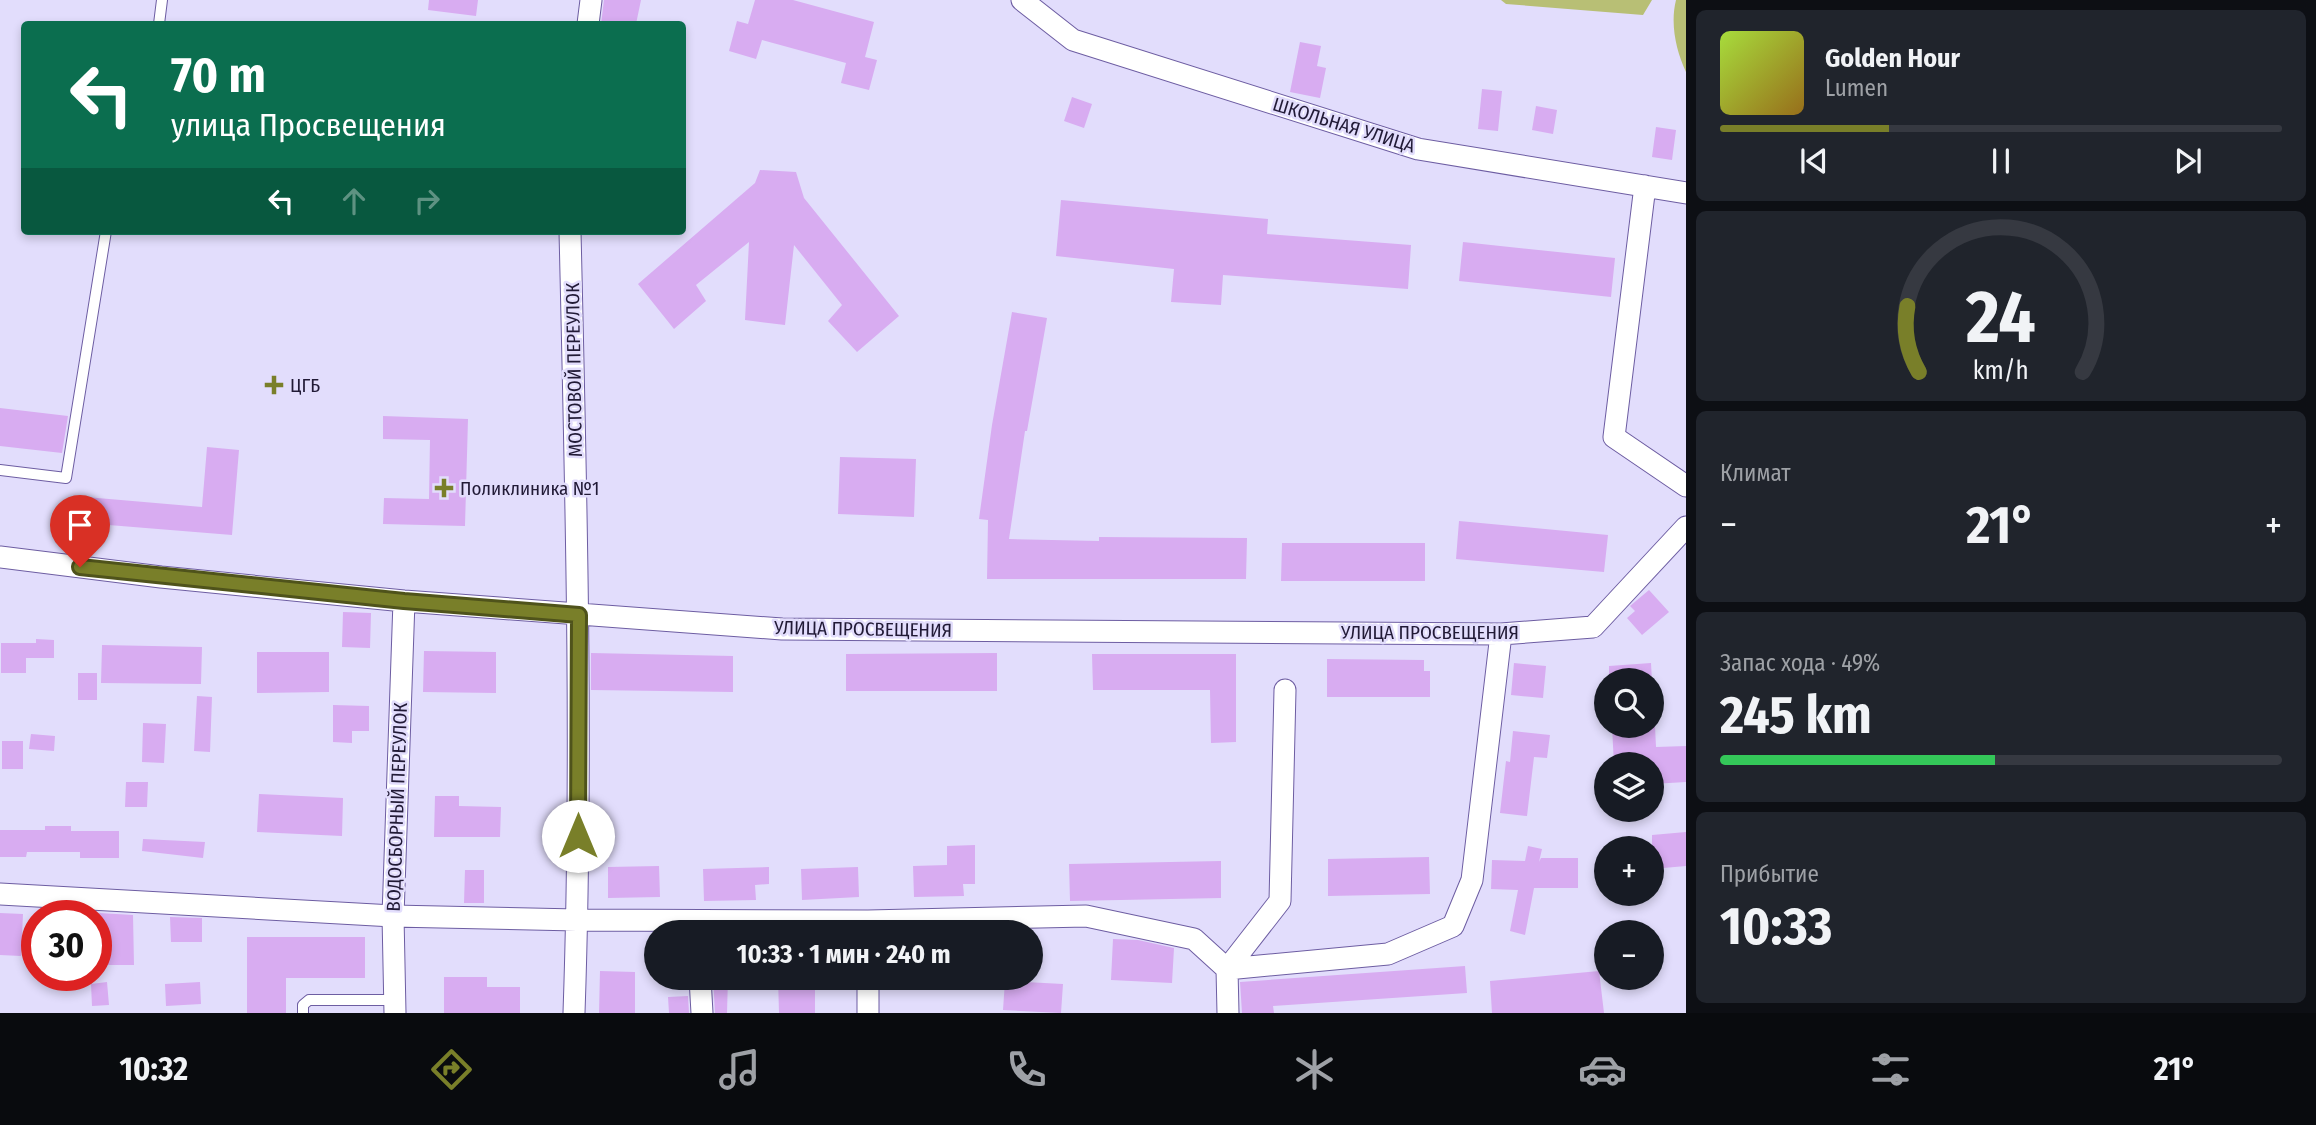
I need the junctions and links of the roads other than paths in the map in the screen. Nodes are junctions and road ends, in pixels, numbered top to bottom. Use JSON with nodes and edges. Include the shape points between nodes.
{"nodes":[{"id":1,"x":162,"y":0,"type":"edge"},
{"id":2,"x":591,"y":0,"type":"edge"},
{"id":3,"x":1022,"y":0,"type":"edge"},
{"id":4,"x":159,"y":21,"type":"edge"},
{"id":5,"x":588,"y":21,"type":"edge"},
{"id":6,"x":1645,"y":186,"type":"junction"},
{"id":7,"x":1686,"y":193,"type":"edge"},
{"id":8,"x":105,"y":235,"type":"edge"},
{"id":9,"x":570,"y":235,"type":"edge"},
{"id":10,"x":0,"y":470,"type":"edge"},
{"id":11,"x":1686,"y":486,"type":"edge"},
{"id":12,"x":1686,"y":527,"type":"edge"},
{"id":13,"x":0,"y":557,"type":"edge"},
{"id":14,"x":404,"y":601,"type":"junction"},
{"id":15,"x":579,"y":615,"type":"junction"},
{"id":16,"x":1501,"y":634,"type":"junction"},
{"id":17,"x":1285,"y":690,"type":"dead end"},
{"id":18,"x":0,"y":894,"type":"edge"},
{"id":19,"x":393,"y":916,"type":"junction"},
{"id":20,"x":577,"y":920,"type":"junction"},
{"id":21,"x":1007,"y":920,"type":"edge"},
{"id":22,"x":644,"y":923,"type":"edge"},
{"id":23,"x":1227,"y":969,"type":"junction"},
{"id":24,"x":701,"y":990,"type":"edge"},
{"id":25,"x":868,"y":990,"type":"edge"},
{"id":26,"x":395,"y":1006,"type":"edge"},
{"id":27,"x":303,"y":1013,"type":"edge"},
{"id":28,"x":574,"y":1013,"type":"edge"},
{"id":29,"x":702,"y":1013,"type":"edge"},
{"id":30,"x":867,"y":1013,"type":"edge"},
{"id":31,"x":1228,"y":1013,"type":"edge"}],
"edges":[{"from":1,"to":4,"type":"lane"},
{"from":2,"to":5,"type":"street"},
{"from":3,"to":6,"type":"street","name":"ШКОЛЬНАЯ УЛИЦА","via":[[1073,40],[1418,149]]},
{"from":6,"to":7,"type":"street","name":"ШКОЛЬНАЯ УЛИЦА"},
{"from":6,"to":11,"type":"street","via":[[1614,437]]},
{"from":8,"to":10,"type":"lane","via":[[66,478]]},
{"from":9,"to":15,"type":"street","name":"МОСТОВОЙ ПЕРЕУЛОК"},
{"from":12,"to":16,"type":"street","name":"УЛИЦА ПРОСВЕЩЕНИЯ","via":[[1593,627]]},
{"from":13,"to":14,"type":"street","name":"УЛИЦА ПРОСВЕЩЕНИЯ"},
{"from":14,"to":15,"type":"street","name":"УЛИЦА ПРОСВЕЩЕНИЯ"},
{"from":14,"to":19,"type":"street","name":"ВОДОСБОРНЫЙ ПЕРЕУЛОК"},
{"from":15,"to":16,"type":"street","name":"УЛИЦА ПРОСВЕЩЕНИЯ","via":[[782,629]]},
{"from":15,"to":20,"type":"street","name":"МОСТОВОЙ ПЕРЕУЛОК"},
{"from":16,"to":23,"type":"street","via":[[1472,880],[1453,926],[1388,954]]},
{"from":17,"to":23,"type":"street","via":[[1280,901]]},
{"from":18,"to":19,"type":"street"},
{"from":19,"to":20,"type":"street"},
{"from":19,"to":26,"type":"street","name":"ВОДОСБОРНЫЙ ПЕРЕУЛОК"},
{"from":20,"to":22,"type":"street"},
{"from":20,"to":28,"type":"street","name":"МОСТОВОЙ ПЕРЕУЛОК"},
{"from":21,"to":23,"type":"street","via":[[1086,916],[1194,939]]},
{"from":23,"to":31,"type":"street"},
{"from":24,"to":29,"type":"street"},
{"from":25,"to":30,"type":"street"},
{"from":26,"to":27,"type":"lane","via":[[309,1000]]}]}
